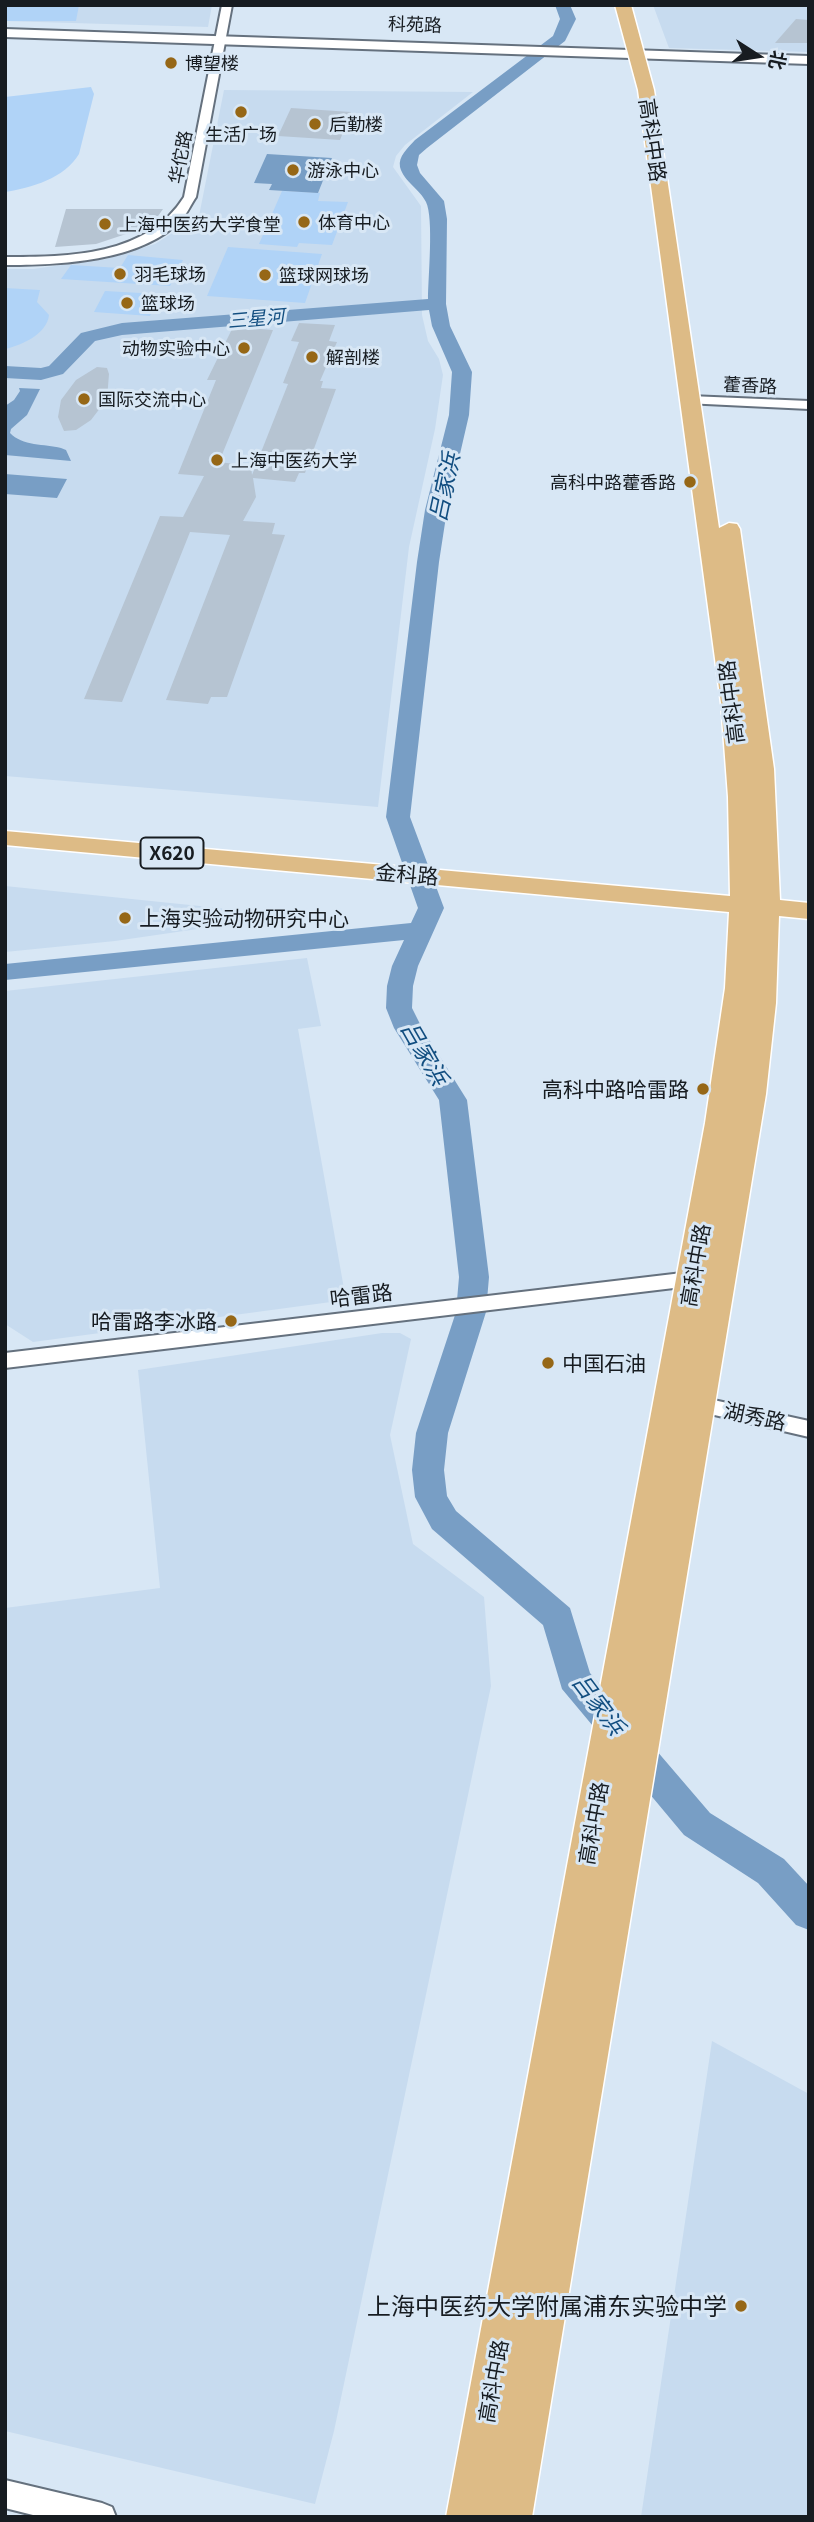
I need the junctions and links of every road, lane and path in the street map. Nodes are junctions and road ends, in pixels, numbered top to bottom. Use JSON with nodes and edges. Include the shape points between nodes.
{"nodes":[{"id":1,"x":221,"y":5,"type":"edge"},
{"id":2,"x":227,"y":5,"type":"edge"},
{"id":3,"x":624,"y":5,"type":"edge"},
{"id":4,"x":638,"y":5,"type":"edge"},
{"id":5,"x":5,"y":31,"type":"edge"},
{"id":6,"x":218,"y":37,"type":"junction"},
{"id":7,"x":645,"y":45,"type":"junction"},
{"id":8,"x":809,"y":60,"type":"edge"},
{"id":9,"x":5,"y":259,"type":"edge"},
{"id":10,"x":699,"y":400,"type":"junction"},
{"id":11,"x":809,"y":405,"type":"edge"},
{"id":12,"x":5,"y":821,"type":"edge"},
{"id":13,"x":5,"y":838,"type":"edge"},
{"id":14,"x":337,"y":859,"type":"junction"},
{"id":15,"x":809,"y":891,"type":"edge"},
{"id":16,"x":754,"y":896,"type":"junction"},
{"id":17,"x":809,"y":911,"type":"edge"},
{"id":18,"x":707,"y":1278,"type":"junction"},
{"id":19,"x":5,"y":1361,"type":"edge"},
{"id":20,"x":700,"y":1405,"type":"junction"},
{"id":21,"x":809,"y":1429,"type":"edge"},
{"id":22,"x":5,"y":2494,"type":"edge"},
{"id":23,"x":102,"y":2517,"type":"edge"},
{"id":24,"x":468,"y":2517,"type":"edge"},
{"id":25,"x":510,"y":2517,"type":"edge"}],
"edges":[{"from":1,"to":6,"type":"street","name":"华佗路"},
{"from":2,"to":6,"type":"street","name":"华佗路"},
{"from":3,"to":7,"type":"main road","name":"高科中路"},
{"from":4,"to":7,"type":"main road","name":"高科中路"},
{"from":5,"to":6,"type":"street","name":"科苑路"},
{"from":6,"to":7,"type":"street","name":"科苑路","via":[[557,50]]},
{"from":6,"to":9,"type":"street","name":"华佗路","via":[[190,197],[181,214],[152,235],[116,249],[58,260]]},
{"from":7,"to":8,"type":"street","name":"科苑路"},
{"from":7,"to":10,"type":"main road","name":"高科中路"},
{"from":10,"to":11,"type":"street","name":"藿香路"},
{"from":10,"to":16,"type":"main road","name":"高科中路","via":[[755,704],[762,769]]},
{"from":12,"to":14,"type":"main road","name":"金科路","number":"X620"},
{"from":13,"to":14,"type":"main road","name":"金科路","number":"X620"},
{"from":14,"to":16,"type":"main road","name":"金科路","number":"X620"},
{"from":15,"to":16,"type":"main road","name":"金科路","number":"X620"},
{"from":16,"to":17,"type":"main road","name":"金科路","number":"X620"},
{"from":16,"to":18,"type":"main road","name":"高科中路","via":[[766,956],[755,1068]]},
{"from":18,"to":19,"type":"street","name":"哈雷路"},
{"from":18,"to":20,"type":"main road","name":"高科中路"},
{"from":18,"to":24,"type":"main road","name":"高科中路","via":[[627,1639]]},
{"from":20,"to":21,"type":"street","name":"湖秀路"},
{"from":20,"to":25,"type":"main road","name":"高科中路"},
{"from":22,"to":23,"type":"street"}]}
